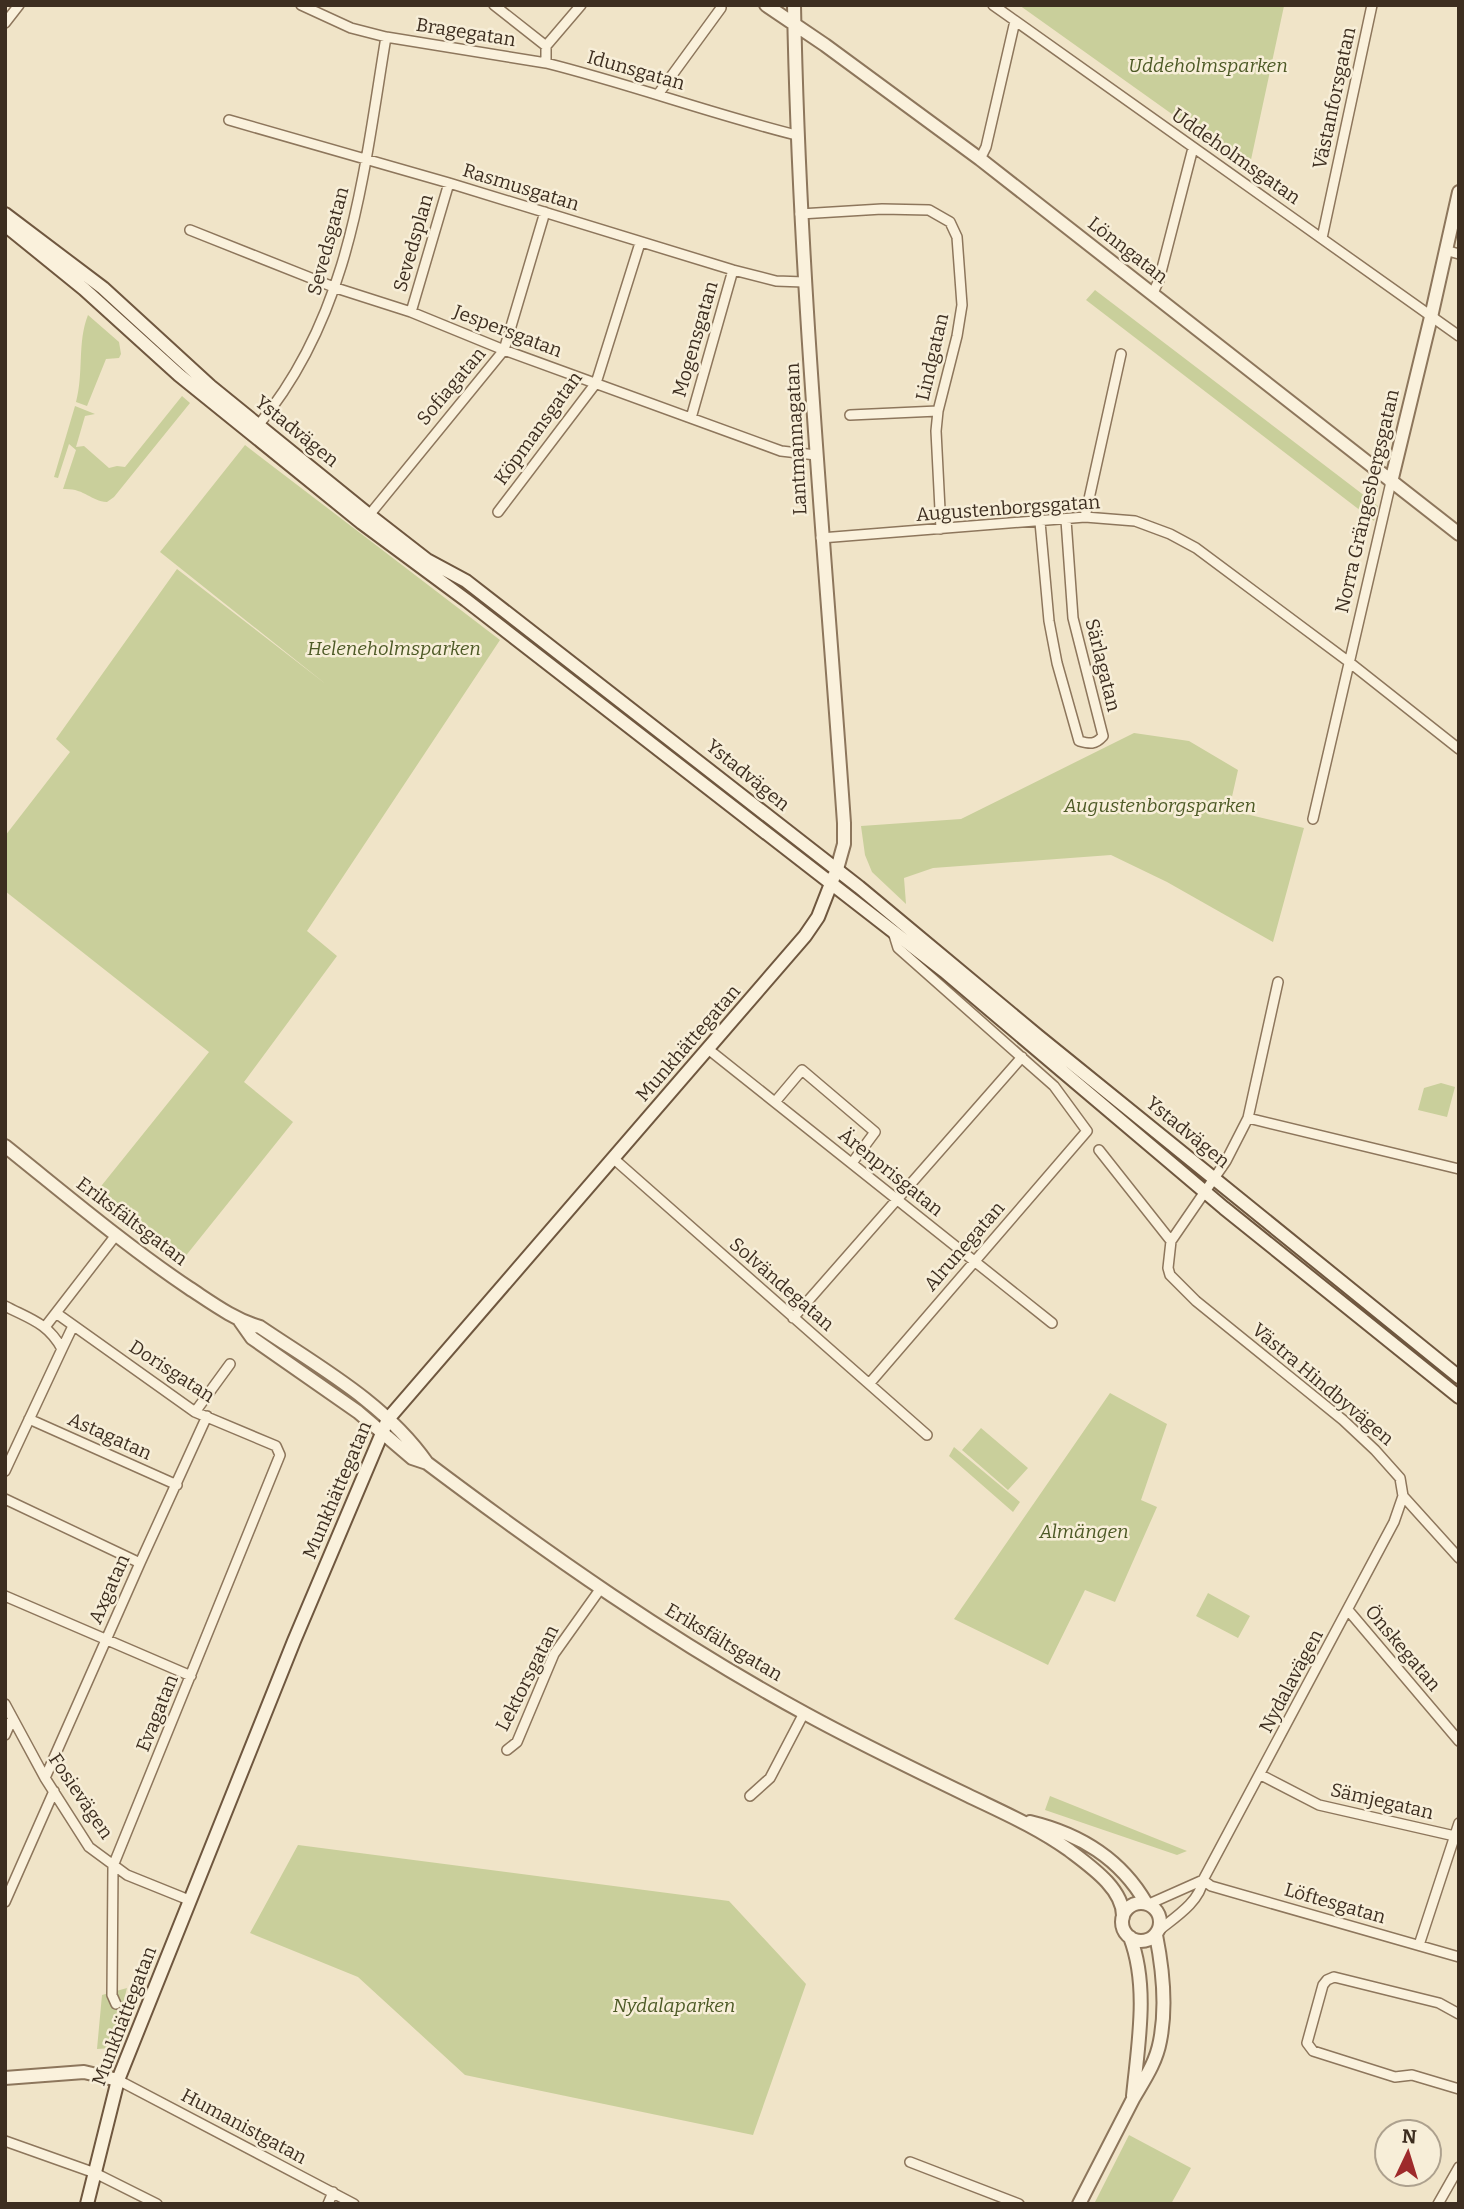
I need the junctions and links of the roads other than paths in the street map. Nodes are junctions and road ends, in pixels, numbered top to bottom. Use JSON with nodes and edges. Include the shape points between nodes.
{"nodes":[{"id":1,"x":19,"y":5,"type":"edge"},
{"id":2,"x":301,"y":5,"type":"edge"},
{"id":3,"x":494,"y":5,"type":"edge"},
{"id":4,"x":580,"y":5,"type":"edge"},
{"id":5,"x":766,"y":5,"type":"edge"},
{"id":6,"x":794,"y":5,"type":"edge"},
{"id":7,"x":993,"y":5,"type":"edge"},
{"id":8,"x":1372,"y":5,"type":"edge"},
{"id":9,"x":721,"y":8,"type":"dead end"},
{"id":10,"x":1015,"y":21,"type":"junction"},
{"id":11,"x":5,"y":23,"type":"edge"},
{"id":12,"x":794,"y":23,"type":"junction"},
{"id":13,"x":386,"y":37,"type":"junction"},
{"id":14,"x":547,"y":46,"type":"junction"},
{"id":15,"x":546,"y":63,"type":"junction"},
{"id":16,"x":659,"y":93,"type":"junction"},
{"id":17,"x":229,"y":120,"type":"dead end"},
{"id":18,"x":796,"y":135,"type":"junction"},
{"id":19,"x":1193,"y":148,"type":"junction"},
{"id":20,"x":366,"y":159,"type":"junction"},
{"id":21,"x":980,"y":159,"type":"junction"},
{"id":22,"x":449,"y":183,"type":"junction"},
{"id":23,"x":1459,"y":192,"type":"edge"},
{"id":24,"x":545,"y":212,"type":"junction"},
{"id":25,"x":5,"y":214,"type":"edge"},
{"id":26,"x":800,"y":214,"type":"junction"},
{"id":27,"x":5,"y":225,"type":"edge"},
{"id":28,"x":190,"y":230,"type":"dead end"},
{"id":29,"x":1322,"y":238,"type":"junction"},
{"id":30,"x":640,"y":243,"type":"junction"},
{"id":31,"x":1445,"y":250,"type":"junction"},
{"id":32,"x":1459,"y":254,"type":"edge"},
{"id":33,"x":733,"y":270,"type":"junction"},
{"id":34,"x":804,"y":282,"type":"junction"},
{"id":35,"x":336,"y":288,"type":"junction"},
{"id":36,"x":1153,"y":293,"type":"junction"},
{"id":37,"x":411,"y":312,"type":"junction"},
{"id":38,"x":1432,"y":317,"type":"junction"},
{"id":39,"x":1459,"y":336,"type":"edge"},
{"id":40,"x":504,"y":350,"type":"junction"},
{"id":41,"x":1121,"y":354,"type":"dead end"},
{"id":42,"x":596,"y":383,"type":"junction"},
{"id":43,"x":938,"y":411,"type":"junction"},
{"id":44,"x":850,"y":415,"type":"dead end"},
{"id":45,"x":691,"y":418,"type":"junction"},
{"id":46,"x":255,"y":429,"type":"junction"},
{"id":47,"x":816,"y":455,"type":"junction"},
{"id":48,"x":1391,"y":482,"type":"junction"},
{"id":49,"x":498,"y":512,"type":"dead end"},
{"id":50,"x":1085,"y":517,"type":"junction"},
{"id":51,"x":366,"y":519,"type":"junction"},
{"id":52,"x":1066,"y":520,"type":"junction"},
{"id":53,"x":1040,"y":522,"type":"junction"},
{"id":54,"x":941,"y":529,"type":"junction"},
{"id":55,"x":1459,"y":534,"type":"edge"},
{"id":56,"x":821,"y":538,"type":"junction"},
{"id":57,"x":1349,"y":662,"type":"junction"},
{"id":58,"x":1459,"y":749,"type":"edge"},
{"id":59,"x":1313,"y":819,"type":"dead end"},
{"id":60,"x":837,"y":869,"type":"junction"},
{"id":61,"x":832,"y":883,"type":"junction"},
{"id":62,"x":893,"y":932,"type":"junction"},
{"id":63,"x":1278,"y":982,"type":"dead end"},
{"id":64,"x":708,"y":1049,"type":"junction"},
{"id":65,"x":1022,"y":1057,"type":"junction"},
{"id":66,"x":775,"y":1102,"type":"junction"},
{"id":67,"x":1248,"y":1118,"type":"junction"},
{"id":68,"x":1087,"y":1132,"type":"joint"},
{"id":69,"x":5,"y":1146,"type":"edge"},
{"id":70,"x":1099,"y":1150,"type":"dead end"},
{"id":71,"x":614,"y":1159,"type":"junction"},
{"id":72,"x":852,"y":1163,"type":"junction"},
{"id":73,"x":1459,"y":1169,"type":"edge"},
{"id":74,"x":1214,"y":1178,"type":"junction"},
{"id":75,"x":1205,"y":1191,"type":"junction"},
{"id":76,"x":897,"y":1199,"type":"junction"},
{"id":77,"x":116,"y":1235,"type":"junction"},
{"id":78,"x":1171,"y":1241,"type":"junction"},
{"id":79,"x":975,"y":1261,"type":"junction"},
{"id":80,"x":5,"y":1306,"type":"edge"},
{"id":81,"x":56,"y":1313,"type":"junction"},
{"id":82,"x":793,"y":1318,"type":"junction"},
{"id":83,"x":240,"y":1321,"type":"junction"},
{"id":84,"x":1052,"y":1322,"type":"dead end"},
{"id":85,"x":73,"y":1326,"type":"junction"},
{"id":86,"x":45,"y":1327,"type":"junction"},
{"id":87,"x":62,"y":1349,"type":"junction"},
{"id":88,"x":229,"y":1364,"type":"dead end"},
{"id":89,"x":1459,"y":1377,"type":"edge"},
{"id":90,"x":869,"y":1384,"type":"junction"},
{"id":91,"x":1459,"y":1397,"type":"edge"},
{"id":92,"x":195,"y":1412,"type":"junction"},
{"id":93,"x":208,"y":1416,"type":"junction"},
{"id":94,"x":29,"y":1419,"type":"junction"},
{"id":95,"x":388,"y":1419,"type":"junction"},
{"id":96,"x":381,"y":1432,"type":"junction"},
{"id":97,"x":927,"y":1436,"type":"dead end"},
{"id":98,"x":276,"y":1446,"type":"joint"},
{"id":99,"x":8,"y":1458,"type":"edge"},
{"id":100,"x":427,"y":1463,"type":"junction"},
{"id":101,"x":5,"y":1471,"type":"edge"},
{"id":102,"x":177,"y":1485,"type":"junction"},
{"id":103,"x":1403,"y":1496,"type":"junction"},
{"id":104,"x":5,"y":1499,"type":"edge"},
{"id":105,"x":1459,"y":1558,"type":"edge"},
{"id":106,"x":140,"y":1563,"type":"junction"},
{"id":107,"x":601,"y":1588,"type":"junction"},
{"id":108,"x":5,"y":1596,"type":"edge"},
{"id":109,"x":1348,"y":1610,"type":"junction"},
{"id":110,"x":106,"y":1640,"type":"junction"},
{"id":111,"x":191,"y":1676,"type":"junction"},
{"id":112,"x":5,"y":1704,"type":"edge"},
{"id":113,"x":804,"y":1713,"type":"junction"},
{"id":114,"x":12,"y":1719,"type":"junction"},
{"id":115,"x":5,"y":1735,"type":"edge"},
{"id":116,"x":1459,"y":1741,"type":"edge"},
{"id":117,"x":507,"y":1749,"type":"dead end"},
{"id":118,"x":1261,"y":1775,"type":"junction"},
{"id":119,"x":45,"y":1778,"type":"junction"},
{"id":120,"x":54,"y":1791,"type":"junction"},
{"id":121,"x":750,"y":1796,"type":"dead end"},
{"id":122,"x":1021,"y":1820,"type":"junction"},
{"id":123,"x":1459,"y":1823,"type":"edge"},
{"id":124,"x":1456,"y":1837,"type":"edge"},
{"id":125,"x":113,"y":1866,"type":"junction"},
{"id":126,"x":1203,"y":1880,"type":"junction"},
{"id":127,"x":189,"y":1900,"type":"junction"},
{"id":128,"x":5,"y":1902,"type":"edge"},
{"id":129,"x":1147,"y":1904,"type":"junction"},
{"id":130,"x":1123,"y":1917,"type":"junction"},
{"id":131,"x":1157,"y":1933,"type":"junction"},
{"id":132,"x":1130,"y":1937,"type":"junction"},
{"id":133,"x":1419,"y":1945,"type":"junction"},
{"id":134,"x":1459,"y":1957,"type":"edge"},
{"id":135,"x":116,"y":2004,"type":"dead end"},
{"id":136,"x":1459,"y":2014,"type":"edge"},
{"id":137,"x":5,"y":2077,"type":"edge"},
{"id":138,"x":118,"y":2080,"type":"junction"},
{"id":139,"x":1459,"y":2089,"type":"edge"},
{"id":140,"x":1133,"y":2100,"type":"junction"},
{"id":141,"x":5,"y":2141,"type":"edge"},
{"id":142,"x":910,"y":2162,"type":"dead end"},
{"id":143,"x":1459,"y":2167,"type":"edge"},
{"id":144,"x":95,"y":2173,"type":"junction"},
{"id":145,"x":332,"y":2192,"type":"junction"},
{"id":146,"x":87,"y":2204,"type":"edge"},
{"id":147,"x":157,"y":2204,"type":"edge"},
{"id":148,"x":328,"y":2204,"type":"edge"},
{"id":149,"x":354,"y":2204,"type":"edge"},
{"id":150,"x":1019,"y":2204,"type":"edge"},
{"id":151,"x":1079,"y":2204,"type":"edge"},
{"id":152,"x":1438,"y":2204,"type":"edge"}],
"edges":[{"from":1,"to":11,"type":"street"},
{"from":2,"to":13,"type":"street","name":"Bragegatan","via":[[351,28]]},
{"from":3,"to":14,"type":"street"},
{"from":4,"to":14,"type":"street"},
{"from":5,"to":12,"type":"main road","name":"Lönngatan"},
{"from":6,"to":12,"type":"main road","name":"Lantmannagatan"},
{"from":7,"to":10,"type":"street","name":"Uddeholmsgatan"},
{"from":8,"to":29,"type":"street","name":"Västanforsgatan"},
{"from":9,"to":16,"type":"street"},
{"from":10,"to":19,"type":"street","name":"Uddeholmsgatan"},
{"from":10,"to":21,"type":"street"},
{"from":12,"to":18,"type":"main road","name":"Lantmannagatan"},
{"from":12,"to":21,"type":"main road","name":"Lönngatan"},
{"from":13,"to":15,"type":"street","name":"Bragegatan"},
{"from":13,"to":20,"type":"street","name":"Sevedsgatan"},
{"from":14,"to":15,"type":"street"},
{"from":15,"to":16,"type":"street","name":"Idunsgatan"},
{"from":16,"to":18,"type":"street","name":"Idunsgatan"},
{"from":17,"to":20,"type":"street","name":"Rasmusgatan"},
{"from":18,"to":26,"type":"main road","name":"Lantmannagatan"},
{"from":19,"to":29,"type":"street","name":"Uddeholmsgatan"},
{"from":19,"to":36,"type":"street"},
{"from":20,"to":22,"type":"street","name":"Rasmusgatan"},
{"from":20,"to":35,"type":"street","name":"Sevedsgatan"},
{"from":21,"to":36,"type":"main road","name":"Lönngatan"},
{"from":22,"to":24,"type":"street","name":"Rasmusgatan"},
{"from":22,"to":37,"type":"street","name":"Sevedsplan"},
{"from":23,"to":31,"type":"main road","name":"Norra Grängesbergsgatan"},
{"from":24,"to":30,"type":"street","name":"Rasmusgatan"},
{"from":24,"to":40,"type":"street","name":"Sofiagatan"},
{"from":25,"to":46,"type":"main road","name":"Ystadvägen","via":[[103,288]]},
{"from":26,"to":34,"type":"main road","name":"Lantmannagatan"},
{"from":26,"to":43,"type":"street","name":"Lindgatan","via":[[929,210],[950,222],[957,237],[962,305]]},
{"from":27,"to":46,"type":"main road","name":"Ystadvägen","via":[[179,375]]},
{"from":28,"to":35,"type":"street","name":"Jespersgatan"},
{"from":29,"to":38,"type":"street","name":"Uddeholmsgatan"},
{"from":30,"to":33,"type":"street","name":"Rasmusgatan"},
{"from":30,"to":42,"type":"street","name":"Köpmansgatan"},
{"from":31,"to":32,"type":"street"},
{"from":31,"to":38,"type":"main road","name":"Norra Grängesbergsgatan"},
{"from":33,"to":34,"type":"street","name":"Rasmusgatan","via":[[776,281]]},
{"from":33,"to":45,"type":"street","name":"Mogensgatan"},
{"from":34,"to":47,"type":"main road","name":"Lantmannagatan"},
{"from":35,"to":37,"type":"street","name":"Jespersgatan"},
{"from":35,"to":46,"type":"street","name":"Sevedsgatan","via":[[298,368]]},
{"from":36,"to":48,"type":"main road","name":"Lönngatan"},
{"from":37,"to":40,"type":"street","name":"Jespersgatan"},
{"from":38,"to":39,"type":"street","name":"Uddeholmsgatan"},
{"from":38,"to":48,"type":"main road","name":"Norra Grängesbergsgatan"},
{"from":40,"to":42,"type":"street","name":"Jespersgatan"},
{"from":40,"to":51,"type":"street","name":"Sofiagatan"},
{"from":41,"to":50,"type":"street"},
{"from":42,"to":45,"type":"street","name":"Jespersgatan"},
{"from":42,"to":49,"type":"street","name":"Köpmansgatan"},
{"from":43,"to":44,"type":"street"},
{"from":43,"to":54,"type":"street","name":"Lindgatan"},
{"from":45,"to":47,"type":"street","name":"Jespersgatan","via":[[781,451]]},
{"from":46,"to":51,"type":"main road","name":"Ystadvägen"},
{"from":47,"to":56,"type":"main road","name":"Lantmannagatan"},
{"from":48,"to":55,"type":"main road","name":"Lönngatan"},
{"from":48,"to":57,"type":"street","name":"Norra Grängesbergsgatan"},
{"from":50,"to":52,"type":"street","name":"Augustenborgsgatan"},
{"from":50,"to":57,"type":"street","name":"Augustenborgsgatan","via":[[1135,521],[1196,548]]},
{"from":51,"to":60,"type":"main road","name":"Ystadvägen","via":[[466,581]]},
{"from":51,"to":61,"type":"main road","name":"Ystadvägen"},
{"from":52,"to":53,"type":"street","name":"Augustenborgsgatan"},
{"from":52,"to":53,"type":"street","name":"Särlagatan","via":[[1073,618],[1103,736],[1089,744],[1079,741],[1057,663]]},
{"from":53,"to":54,"type":"street","name":"Augustenborgsgatan"},
{"from":54,"to":56,"type":"street","name":"Augustenborgsgatan"},
{"from":56,"to":60,"type":"main road","name":"Lantmannagatan","via":[[844,823]]},
{"from":57,"to":58,"type":"street","name":"Augustenborgsgatan"},
{"from":57,"to":59,"type":"street","name":"Norra Grängesbergsgatan"},
{"from":60,"to":61,"type":"main road","name":"Munkhättegatan"},
{"from":60,"to":74,"type":"main road","name":"Ystadvägen"},
{"from":61,"to":62,"type":"main road","name":"Ystadvägen"},
{"from":61,"to":64,"type":"main road","name":"Munkhättegatan","via":[[806,936]]},
{"from":62,"to":65,"type":"street","name":"Ystadvägen","via":[[898,948]]},
{"from":62,"to":75,"type":"main road","name":"Ystadvägen"},
{"from":63,"to":67,"type":"street"},
{"from":64,"to":66,"type":"street","name":"Ärenprisgatan"},
{"from":64,"to":71,"type":"main road","name":"Munkhättegatan"},
{"from":65,"to":68,"type":"street","name":"Ystadvägen","via":[[1054,1086]]},
{"from":65,"to":76,"type":"street"},
{"from":66,"to":72,"type":"street","name":"Ärenprisgatan"},
{"from":66,"to":72,"type":"street","via":[[802,1070],[875,1132]]},
{"from":67,"to":73,"type":"street"},
{"from":67,"to":74,"type":"street"},
{"from":68,"to":79,"type":"street","name":"Alrunegatan"},
{"from":69,"to":77,"type":"main road","name":"Eriksfältsgatan"},
{"from":70,"to":78,"type":"street"},
{"from":71,"to":82,"type":"street","name":"Solvändegatan"},
{"from":71,"to":95,"type":"main road","name":"Munkhättegatan"},
{"from":72,"to":76,"type":"street","name":"Ärenprisgatan"},
{"from":74,"to":75,"type":"street"},
{"from":74,"to":89,"type":"main road","name":"Ystadvägen"},
{"from":75,"to":78,"type":"street"},
{"from":75,"to":91,"type":"main road","name":"Ystadvägen"},
{"from":76,"to":79,"type":"street","name":"Ärenprisgatan"},
{"from":76,"to":82,"type":"street"},
{"from":77,"to":81,"type":"street"},
{"from":77,"to":83,"type":"main road","name":"Eriksfältsgatan"},
{"from":78,"to":103,"type":"street","name":"Västra Hindbyvägen","via":[[1170,1275],[1375,1450],[1400,1478]]},
{"from":79,"to":84,"type":"street","name":"Ärenprisgatan"},
{"from":79,"to":90,"type":"street","name":"Alrunegatan"},
{"from":80,"to":86,"type":"street"},
{"from":81,"to":85,"type":"street","name":"Dorisgatan"},
{"from":81,"to":86,"type":"street"},
{"from":82,"to":90,"type":"street","name":"Solvändegatan"},
{"from":83,"to":95,"type":"main road","name":"Eriksfältsgatan","via":[[260,1327]]},
{"from":83,"to":96,"type":"main road","name":"Eriksfältsgatan","via":[[252,1338]]},
{"from":85,"to":87,"type":"street"},
{"from":85,"to":92,"type":"street","name":"Dorisgatan"},
{"from":86,"to":87,"type":"street"},
{"from":87,"to":94,"type":"street"},
{"from":88,"to":92,"type":"street"},
{"from":90,"to":97,"type":"street","name":"Solvändegatan"},
{"from":92,"to":93,"type":"street","name":"Dorisgatan"},
{"from":93,"to":98,"type":"street","name":"Dorisgatan"},
{"from":93,"to":102,"type":"street","name":"Axgatan"},
{"from":94,"to":99,"type":"street"},
{"from":94,"to":102,"type":"street","name":"Astagatan"},
{"from":95,"to":96,"type":"main road","name":"Munkhättegatan"},
{"from":95,"to":100,"type":"main road","name":"Eriksfältsgatan"},
{"from":96,"to":100,"type":"main road","name":"Eriksfältsgatan","via":[[412,1458]]},
{"from":96,"to":127,"type":"main road","name":"Munkhättegatan"},
{"from":98,"to":111,"type":"street","name":"Evagatan","via":[[279,1462]]},
{"from":99,"to":101,"type":"street"},
{"from":100,"to":107,"type":"main road","name":"Eriksfältsgatan"},
{"from":102,"to":106,"type":"street","name":"Axgatan"},
{"from":103,"to":105,"type":"street","name":"Västra Hindbyvägen"},
{"from":103,"to":109,"type":"street","name":"Nydalavägen"},
{"from":104,"to":106,"type":"street"},
{"from":106,"to":110,"type":"street","name":"Axgatan"},
{"from":107,"to":113,"type":"main road","name":"Eriksfältsgatan"},
{"from":107,"to":117,"type":"street","name":"Lektorsgatan","via":[[554,1654],[517,1742]]},
{"from":108,"to":110,"type":"street"},
{"from":109,"to":116,"type":"street","name":"Önskegatan"},
{"from":109,"to":118,"type":"street","name":"Nydalavägen"},
{"from":110,"to":111,"type":"street"},
{"from":110,"to":119,"type":"street","name":"Axgatan"},
{"from":111,"to":125,"type":"street","name":"Evagatan"},
{"from":112,"to":114,"type":"street","name":"Fosievägen"},
{"from":113,"to":121,"type":"street","via":[[770,1778]]},
{"from":113,"to":122,"type":"main road","name":"Eriksfältsgatan"},
{"from":114,"to":115,"type":"street"},
{"from":114,"to":119,"type":"street","name":"Fosievägen"},
{"from":118,"to":124,"type":"street","name":"Sämjegatan","via":[[1319,1805]]},
{"from":118,"to":126,"type":"street","name":"Nydalavägen"},
{"from":119,"to":120,"type":"street","name":"Fosievägen"},
{"from":120,"to":125,"type":"street","name":"Fosievägen","via":[[89,1847]]},
{"from":120,"to":128,"type":"street"},
{"from":122,"to":129,"type":"main road","name":"Eriksfältsgatan","via":[[1094,1846],[1131,1881]]},
{"from":122,"to":130,"type":"main road","name":"Eriksfältsgatan","via":[[1068,1849],[1116,1892]]},
{"from":123,"to":124,"type":"street"},
{"from":124,"to":133,"type":"street"},
{"from":125,"to":127,"type":"street","name":"Fosievägen"},
{"from":125,"to":135,"type":"street","name":"Evagatan","via":[[112,1995]]},
{"from":126,"to":129,"type":"street"},
{"from":126,"to":131,"type":"street","name":"Nydalavägen","via":[[1196,1898]]},
{"from":126,"to":133,"type":"street","name":"Löftesgatan"},
{"from":127,"to":138,"type":"main road","name":"Munkhättegatan"},
{"from":129,"to":130,"type":"main road","via":[[1131,1906]]},
{"from":129,"to":131,"type":"main road","via":[[1158,1913]]},
{"from":130,"to":132,"type":"main road"},
{"from":131,"to":132,"type":"main road","via":[[1143,1941]]},
{"from":131,"to":140,"type":"main road","via":[[1164,2013],[1160,2043],[1149,2075]]},
{"from":132,"to":140,"type":"main road","via":[[1140,1993]]},
{"from":133,"to":134,"type":"street","name":"Löftesgatan"},
{"from":136,"to":139,"type":"street","via":[[1439,2003],[1334,1977],[1323,1985],[1307,2043],[1313,2051],[1395,2077],[1412,2075]]},
{"from":137,"to":138,"type":"main road","via":[[84,2072]]},
{"from":138,"to":144,"type":"main road","name":"Munkhättegatan"},
{"from":138,"to":145,"type":"street","name":"Humanistgatan"},
{"from":140,"to":151,"type":"main road"},
{"from":141,"to":144,"type":"street"},
{"from":142,"to":150,"type":"street"},
{"from":143,"to":152,"type":"street"},
{"from":144,"to":146,"type":"main road","name":"Munkhättegatan"},
{"from":144,"to":147,"type":"street"},
{"from":145,"to":148,"type":"street"},
{"from":145,"to":149,"type":"street","name":"Humanistgatan"}]}
